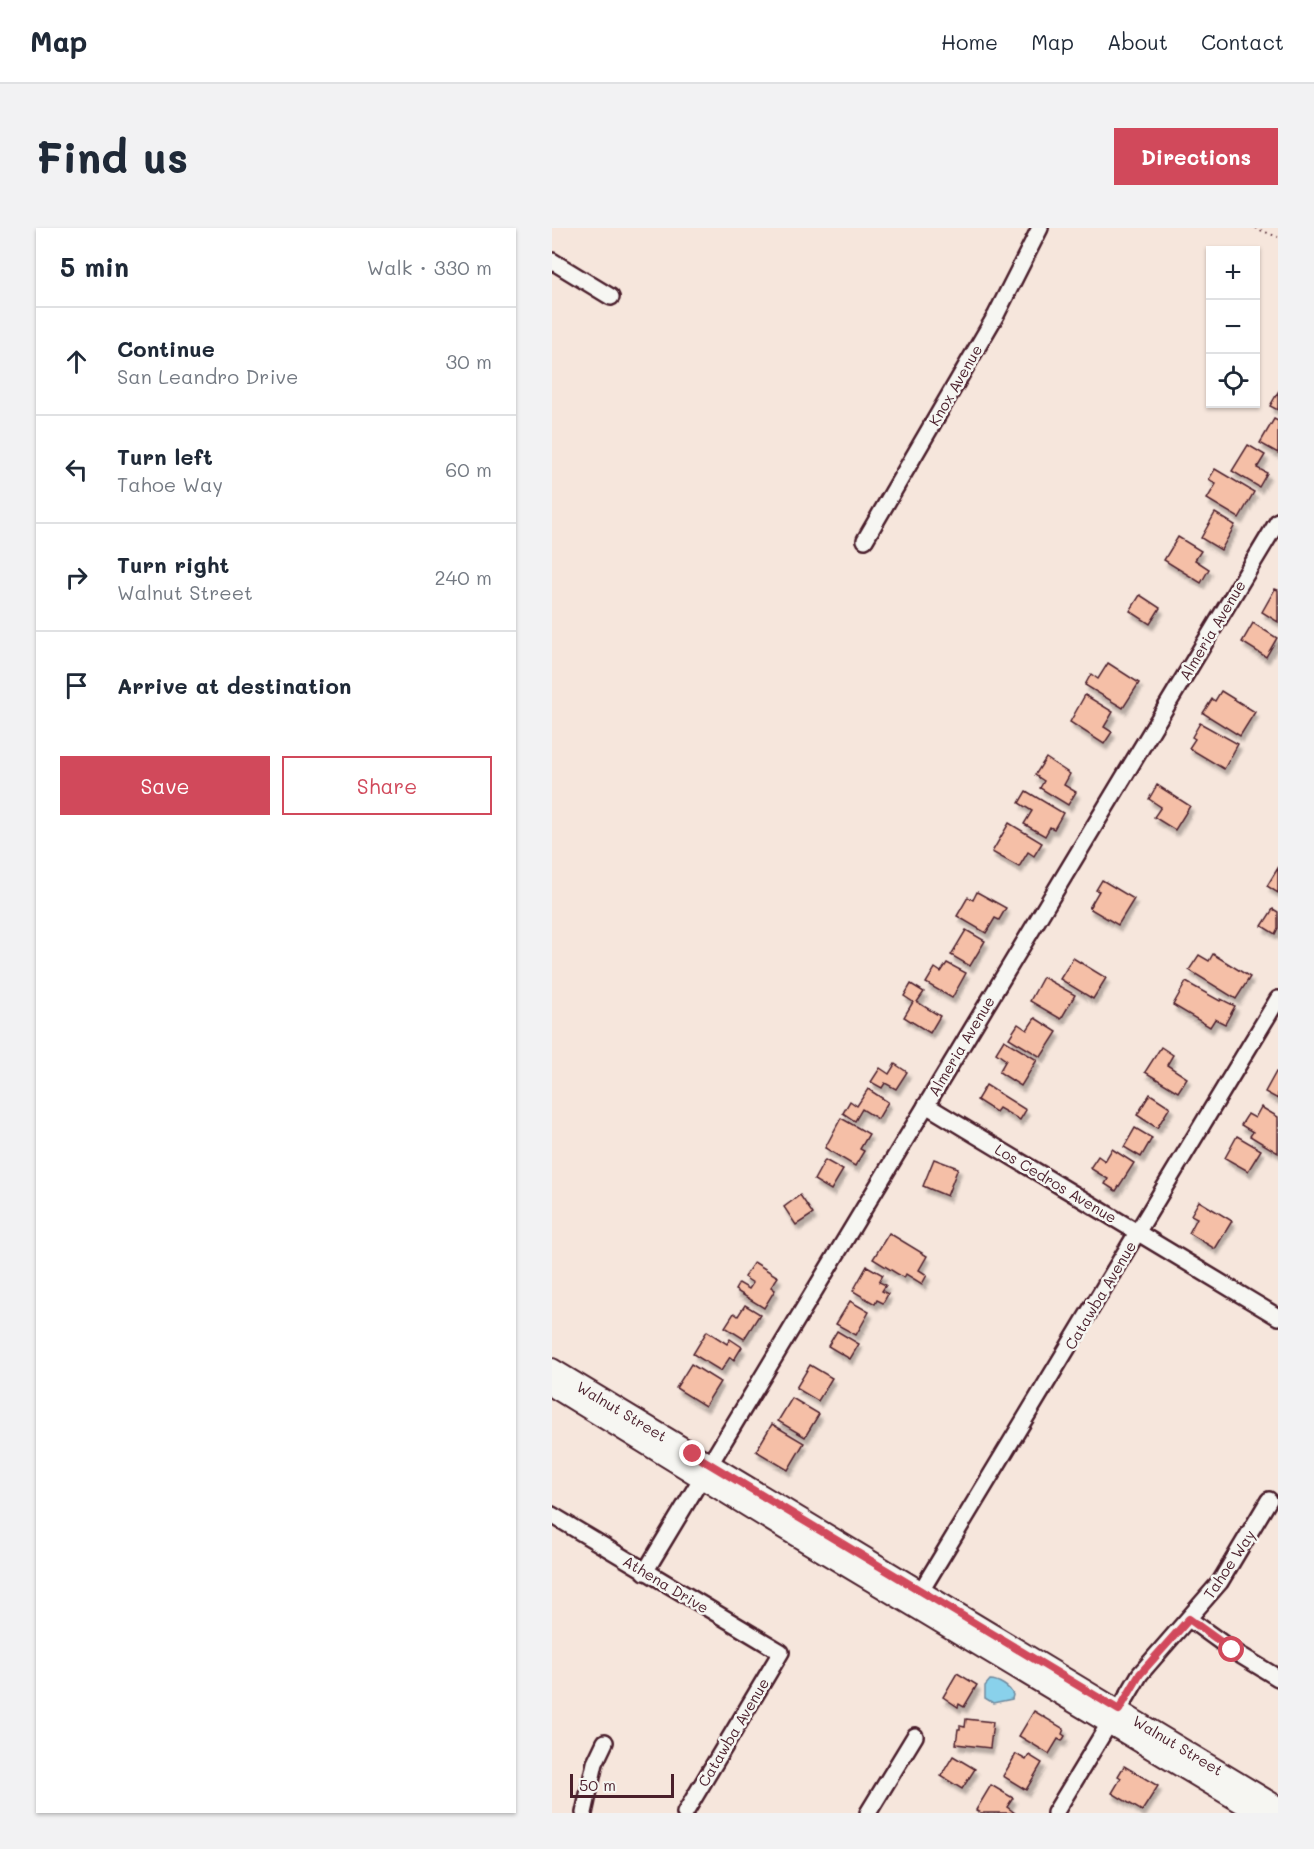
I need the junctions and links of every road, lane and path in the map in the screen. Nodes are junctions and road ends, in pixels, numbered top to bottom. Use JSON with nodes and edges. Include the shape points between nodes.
{"nodes":[{"id":1,"x":1040,"y":228,"type":"edge"},
{"id":2,"x":1255,"y":228,"type":"edge"},
{"id":3,"x":1278,"y":237,"type":"edge"},
{"id":4,"x":552,"y":261,"type":"edge"},
{"id":5,"x":611,"y":297,"type":"dead end"},
{"id":6,"x":1278,"y":521,"type":"edge"},
{"id":7,"x":865,"y":540,"type":"dead end"},
{"id":8,"x":1278,"y":999,"type":"edge"},
{"id":9,"x":926,"y":1105,"type":"junction"},
{"id":10,"x":1137,"y":1232,"type":"junction"},
{"id":11,"x":1278,"y":1317,"type":"edge"},
{"id":12,"x":552,"y":1369,"type":"edge"},
{"id":13,"x":552,"y":1386,"type":"edge"},
{"id":14,"x":706,"y":1470,"type":"junction"},
{"id":15,"x":1269,"y":1500,"type":"dead end"},
{"id":16,"x":553,"y":1517,"type":"edge"},
{"id":17,"x":645,"y":1572,"type":"junction"},
{"id":18,"x":921,"y":1591,"type":"junction"},
{"id":19,"x":1189,"y":1619,"type":"junction"},
{"id":20,"x":781,"y":1652,"type":"joint"},
{"id":21,"x":1278,"y":1678,"type":"edge"},
{"id":22,"x":1114,"y":1716,"type":"junction"},
{"id":23,"x":915,"y":1736,"type":"dead end"},
{"id":24,"x":605,"y":1742,"type":"dead end"},
{"id":25,"x":1278,"y":1807,"type":"edge"},
{"id":26,"x":584,"y":1813,"type":"edge"},
{"id":27,"x":685,"y":1813,"type":"edge"},
{"id":28,"x":868,"y":1813,"type":"edge"},
{"id":29,"x":1055,"y":1813,"type":"edge"},
{"id":30,"x":1260,"y":1813,"type":"edge"}],
"edges":[{"from":1,"to":7,"type":"street","name":"Knox Avenue","via":[[996,315]]},
{"from":2,"to":3,"type":"path"},
{"from":4,"to":5,"type":"street"},
{"from":6,"to":9,"type":"street","name":"Almeria Avenue"},
{"from":8,"to":10,"type":"street","name":"Catawba Avenue"},
{"from":9,"to":10,"type":"street","name":"Los Cedros Avenue"},
{"from":9,"to":14,"type":"street","name":"Almeria Avenue"},
{"from":10,"to":11,"type":"street","name":"Los Cedros Avenue"},
{"from":10,"to":18,"type":"street","name":"Catawba Avenue"},
{"from":12,"to":14,"type":"street","name":"Walnut Street"},
{"from":13,"to":14,"type":"street","name":"Walnut Street"},
{"from":14,"to":17,"type":"street","name":"Almeria Avenue"},
{"from":14,"to":18,"type":"street","name":"Walnut Street"},
{"from":14,"to":22,"type":"street","name":"Walnut Street","via":[[805,1541]]},
{"from":15,"to":19,"type":"street","name":"Tahoe Way","via":[[1220,1582]]},
{"from":16,"to":17,"type":"street","name":"Athena Drive"},
{"from":17,"to":20,"type":"street","name":"Athena Drive"},
{"from":18,"to":22,"type":"street","name":"Walnut Street"},
{"from":19,"to":21,"type":"street"},
{"from":19,"to":22,"type":"street","name":"Tahoe Way","via":[[1140,1674]]},
{"from":20,"to":27,"type":"street","name":"Catawba Avenue"},
{"from":22,"to":25,"type":"street","name":"Walnut Street"},
{"from":22,"to":29,"type":"street","name":"Tahoe Way"},
{"from":22,"to":30,"type":"street","name":"Walnut Street"},
{"from":23,"to":28,"type":"street"},
{"from":24,"to":26,"type":"street"}]}
